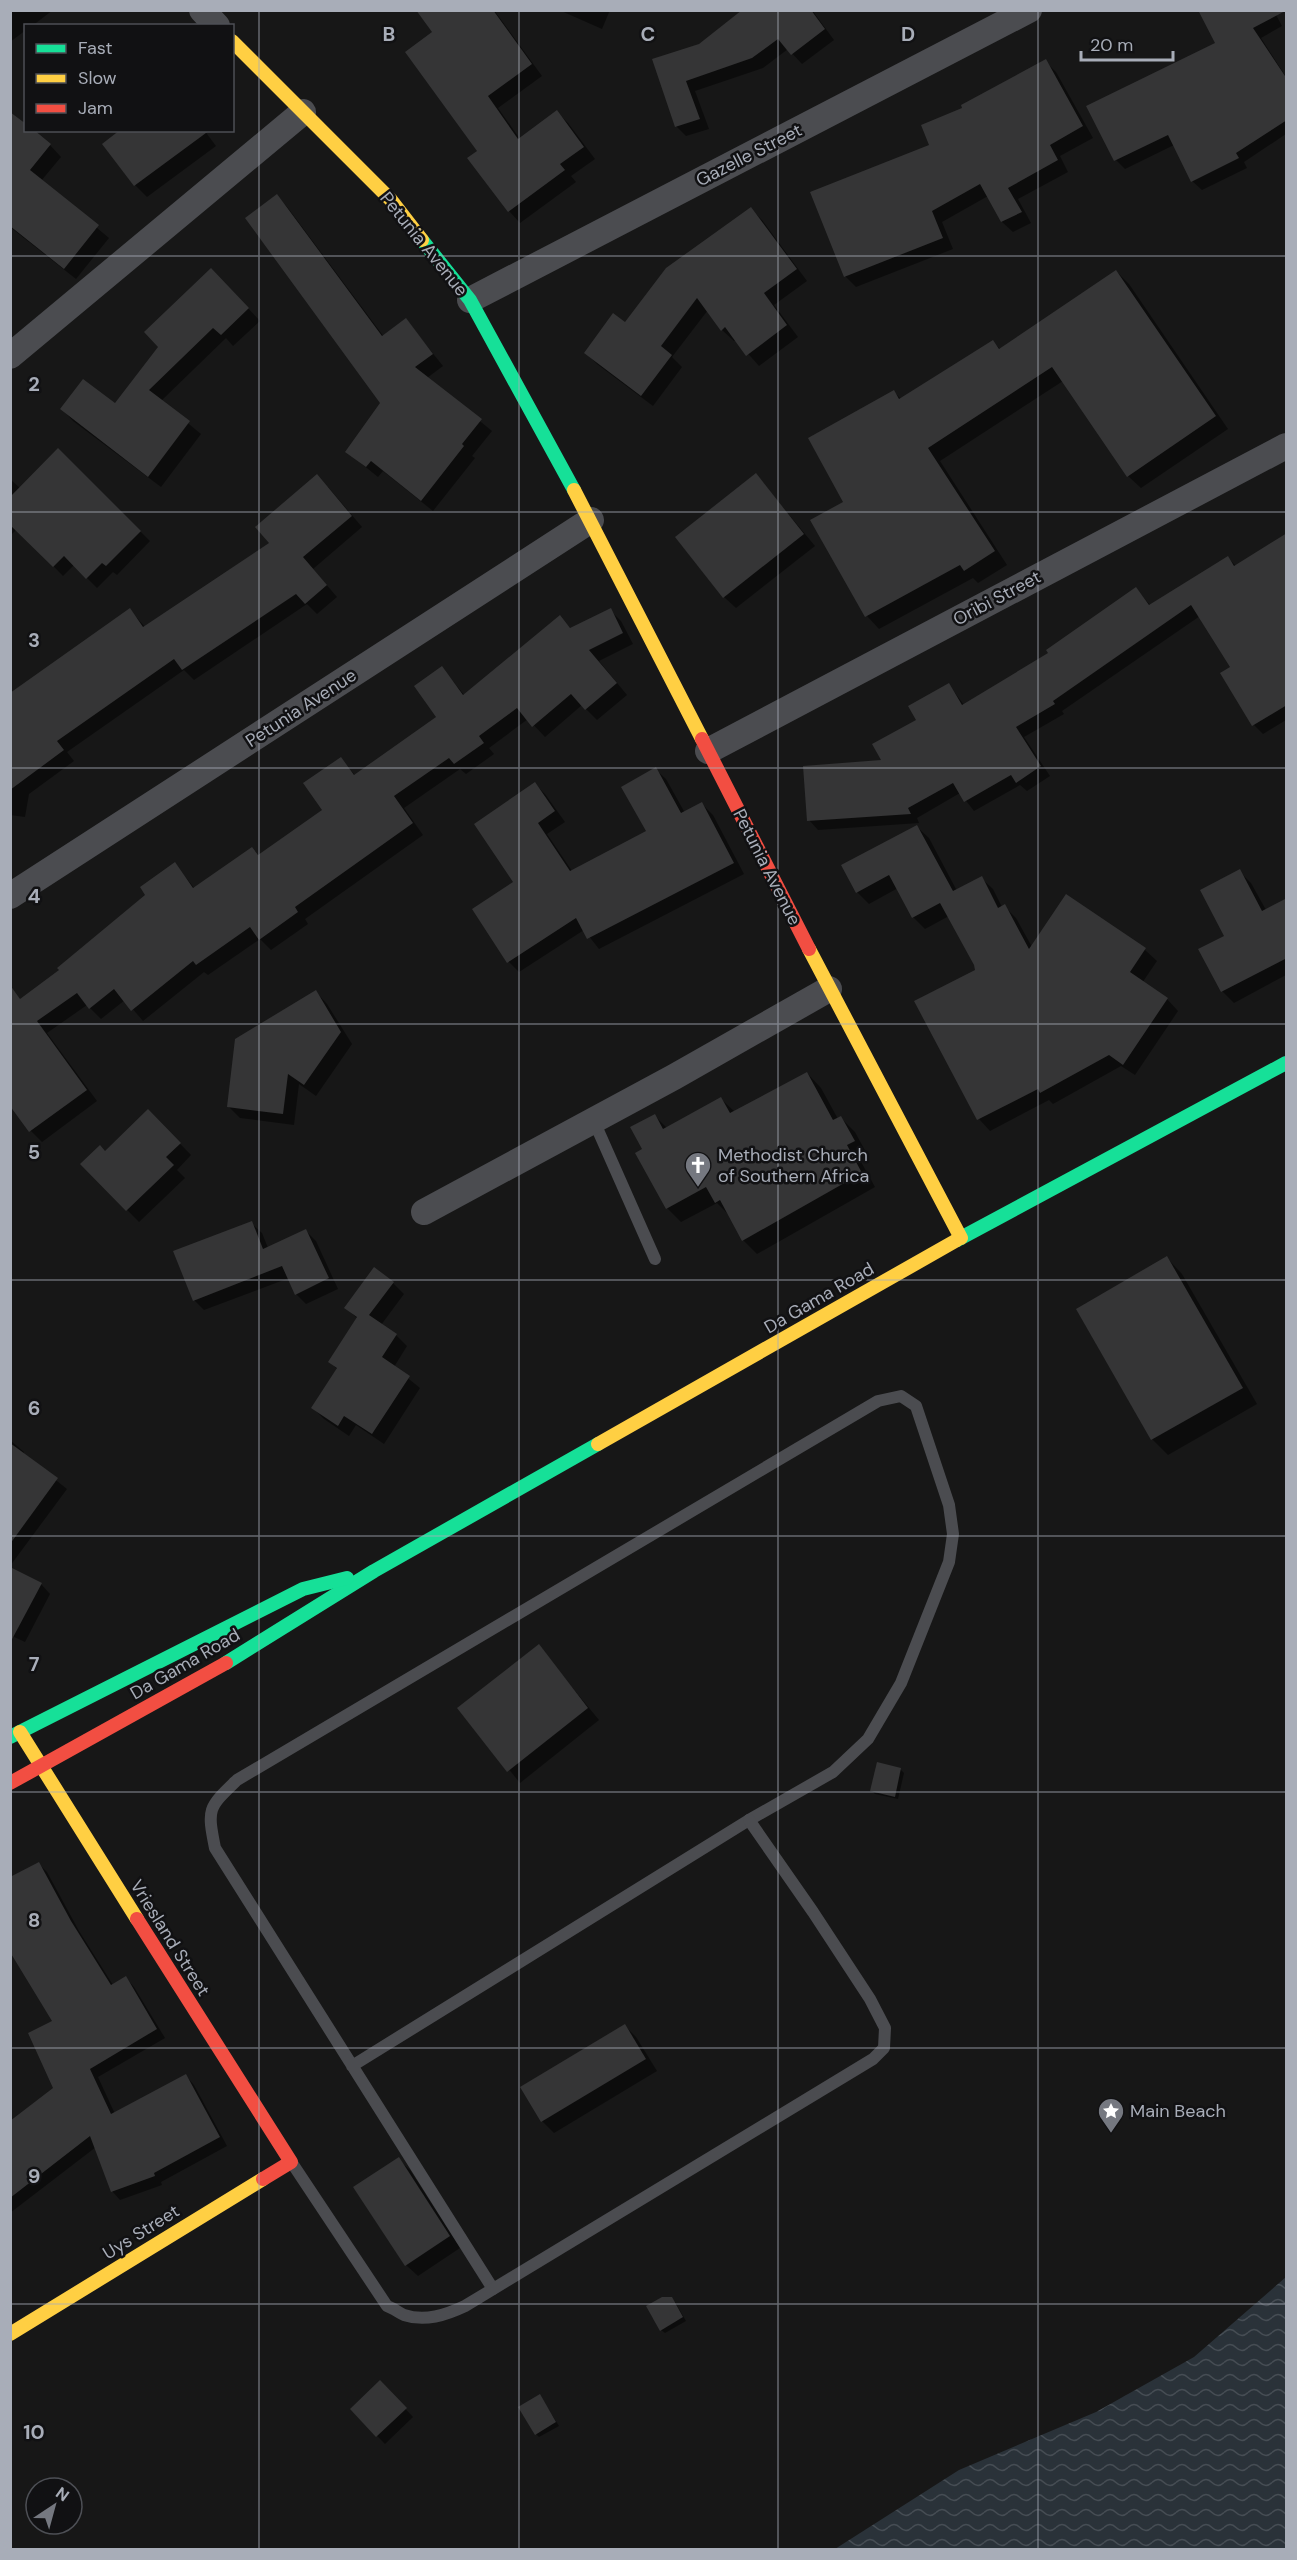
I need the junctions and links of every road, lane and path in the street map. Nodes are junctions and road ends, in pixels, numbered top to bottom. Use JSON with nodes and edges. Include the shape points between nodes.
{"nodes":[{"id":1,"x":202,"y":10,"type":"edge"},
{"id":2,"x":1029,"y":10,"type":"edge"},
{"id":3,"x":215,"y":24,"type":"edge"},
{"id":4,"x":234,"y":43,"type":"edge"},
{"id":5,"x":303,"y":112,"type":"junction"},
{"id":6,"x":470,"y":300,"type":"junction"},
{"id":7,"x":10,"y":356,"type":"edge"},
{"id":8,"x":1287,"y":446,"type":"edge"},
{"id":9,"x":591,"y":520,"type":"junction"},
{"id":10,"x":708,"y":751,"type":"junction"},
{"id":11,"x":10,"y":896,"type":"edge"},
{"id":12,"x":829,"y":989,"type":"junction"},
{"id":13,"x":1287,"y":1063,"type":"edge"},
{"id":14,"x":593,"y":1119,"type":"junction"},
{"id":15,"x":424,"y":1212,"type":"dead end"},
{"id":16,"x":961,"y":1238,"type":"junction"},
{"id":17,"x":654,"y":1259,"type":"dead end"},
{"id":18,"x":374,"y":1571,"type":"junction"},
{"id":19,"x":15,"y":1735,"type":"edge"},
{"id":20,"x":39,"y":1766,"type":"junction"},
{"id":21,"x":10,"y":1783,"type":"edge"},
{"id":22,"x":749,"y":1820,"type":"junction"},
{"id":23,"x":352,"y":2066,"type":"junction"},
{"id":24,"x":291,"y":2162,"type":"junction"},
{"id":25,"x":493,"y":2289,"type":"junction"},
{"id":26,"x":10,"y":2334,"type":"edge"}],
"edges":[{"from":1,"to":3,"type":"street"},
{"from":2,"to":6,"type":"street","name":"Gazelle Street"},
{"from":4,"to":5,"type":"street","name":"Petunia Avenue"},
{"from":5,"to":6,"type":"street","name":"Petunia Avenue","via":[[391,200]]},
{"from":5,"to":7,"type":"street"},
{"from":6,"to":9,"type":"street","name":"Petunia Avenue"},
{"from":8,"to":10,"type":"street","name":"Oribi Street"},
{"from":9,"to":10,"type":"street","name":"Petunia Avenue"},
{"from":9,"to":11,"type":"street","name":"Petunia Avenue"},
{"from":10,"to":12,"type":"street","name":"Petunia Avenue"},
{"from":12,"to":14,"type":"street"},
{"from":12,"to":16,"type":"street","name":"Petunia Avenue"},
{"from":13,"to":16,"type":"street","name":"Da Gama Road"},
{"from":14,"to":15,"type":"street"},
{"from":14,"to":17,"type":"lane"},
{"from":16,"to":18,"type":"street","name":"Da Gama Road"},
{"from":18,"to":19,"type":"street","name":"Da Gama Road","via":[[303,1588]]},
{"from":18,"to":20,"type":"street","name":"Da Gama Road","via":[[227,1662]]},
{"from":19,"to":20,"type":"street","name":"Vriesland Street"},
{"from":20,"to":21,"type":"street","name":"Da Gama Road"},
{"from":20,"to":24,"type":"street","name":"Vriesland Street"},
{"from":22,"to":23,"type":"lane"},
{"from":22,"to":23,"type":"lane","via":[[833,1772],[868,1739],[901,1683],[949,1562],[953,1534],[949,1505],[916,1406],[901,1396],[878,1401],[339,1718],[237,1780],[214,1803],[208,1817],[214,1848]]},
{"from":22,"to":25,"type":"lane","via":[[870,2000],[885,2028],[884,2048],[855,2070]]},
{"from":23,"to":25,"type":"lane"},
{"from":24,"to":25,"type":"lane","via":[[387,2306],[409,2316],[446,2315]]},
{"from":24,"to":26,"type":"street","name":"Uys Street"}]}
